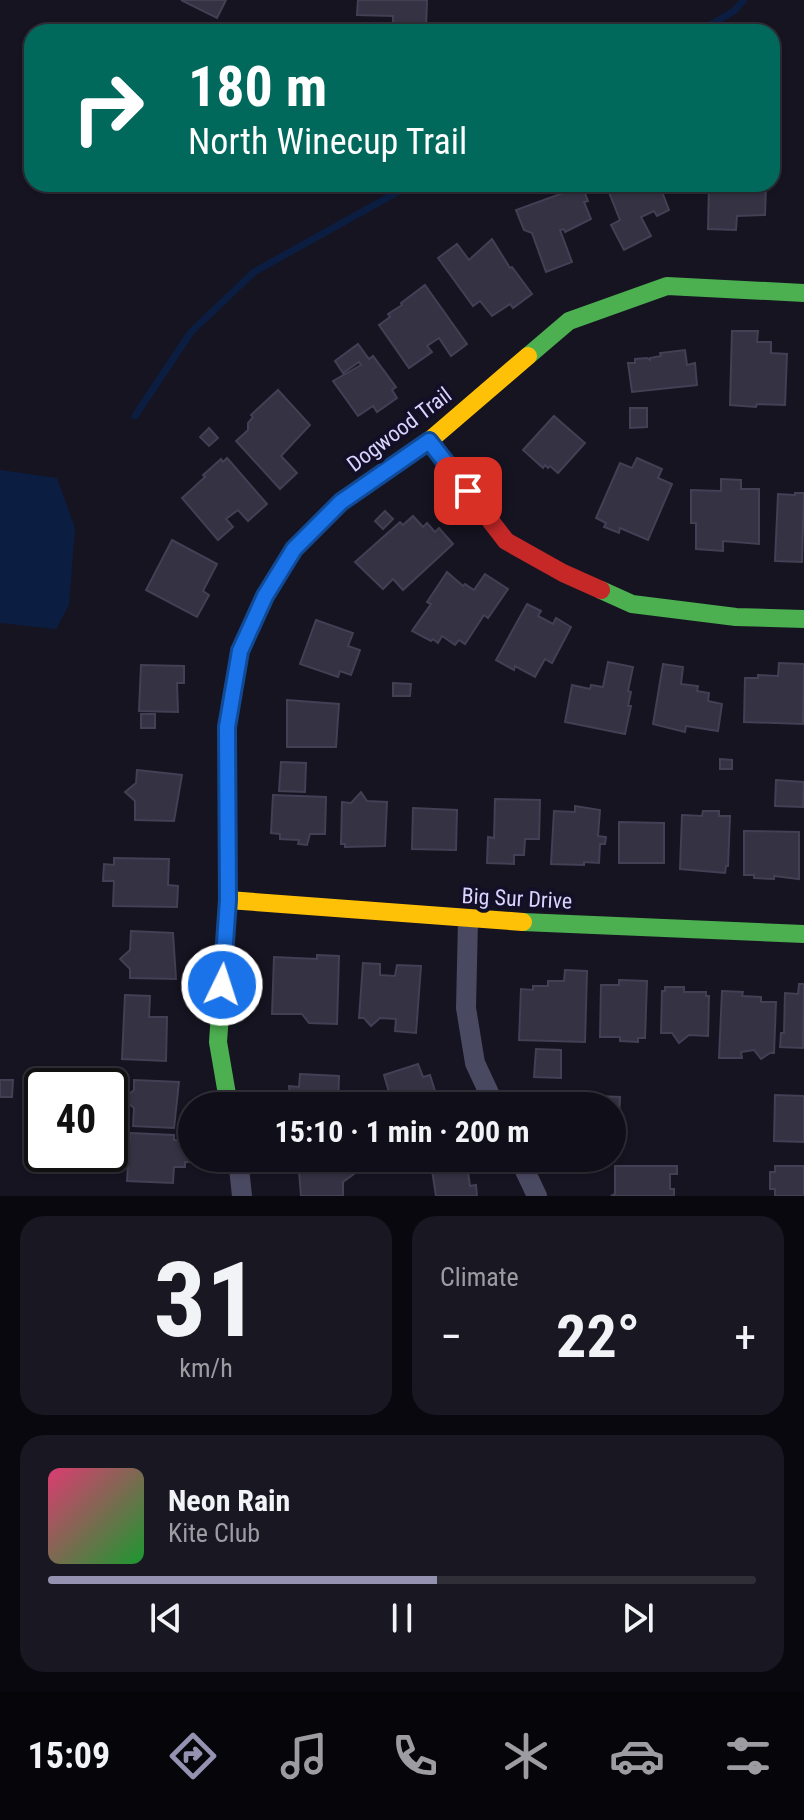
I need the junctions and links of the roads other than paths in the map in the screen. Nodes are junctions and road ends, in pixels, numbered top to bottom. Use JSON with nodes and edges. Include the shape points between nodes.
{"nodes":[{"id":1,"x":804,"y":293,"type":"edge"},
{"id":2,"x":429,"y":441,"type":"junction"},
{"id":3,"x":804,"y":619,"type":"edge"},
{"id":4,"x":228,"y":900,"type":"junction"},
{"id":5,"x":468,"y":920,"type":"junction"},
{"id":6,"x":804,"y":934,"type":"edge"},
{"id":7,"x":227,"y":1092,"type":"edge"},
{"id":8,"x":488,"y":1092,"type":"edge"},
{"id":9,"x":239,"y":1172,"type":"edge"},
{"id":10,"x":526,"y":1172,"type":"edge"},
{"id":11,"x":242,"y":1196,"type":"edge"},
{"id":12,"x":537,"y":1196,"type":"edge"}],
"edges":[{"from":1,"to":2,"type":"street","name":"Dogwood Trail","via":[[667,286],[569,321]]},
{"from":2,"to":3,"type":"street","via":[[506,541],[563,573],[632,604]]},
{"from":2,"to":4,"type":"street","name":"Dogwood Trail","via":[[341,502],[294,549],[240,651],[227,727]]},
{"from":4,"to":5,"type":"street","name":"Big Sur Drive"},
{"from":4,"to":7,"type":"street","name":"Dogwood Trail","via":[[218,1042]]},
{"from":5,"to":6,"type":"street","name":"Big Sur Drive"},
{"from":5,"to":8,"type":"street","via":[[466,1008],[475,1063]]},
{"from":9,"to":11,"type":"street"},
{"from":10,"to":12,"type":"street"}]}
